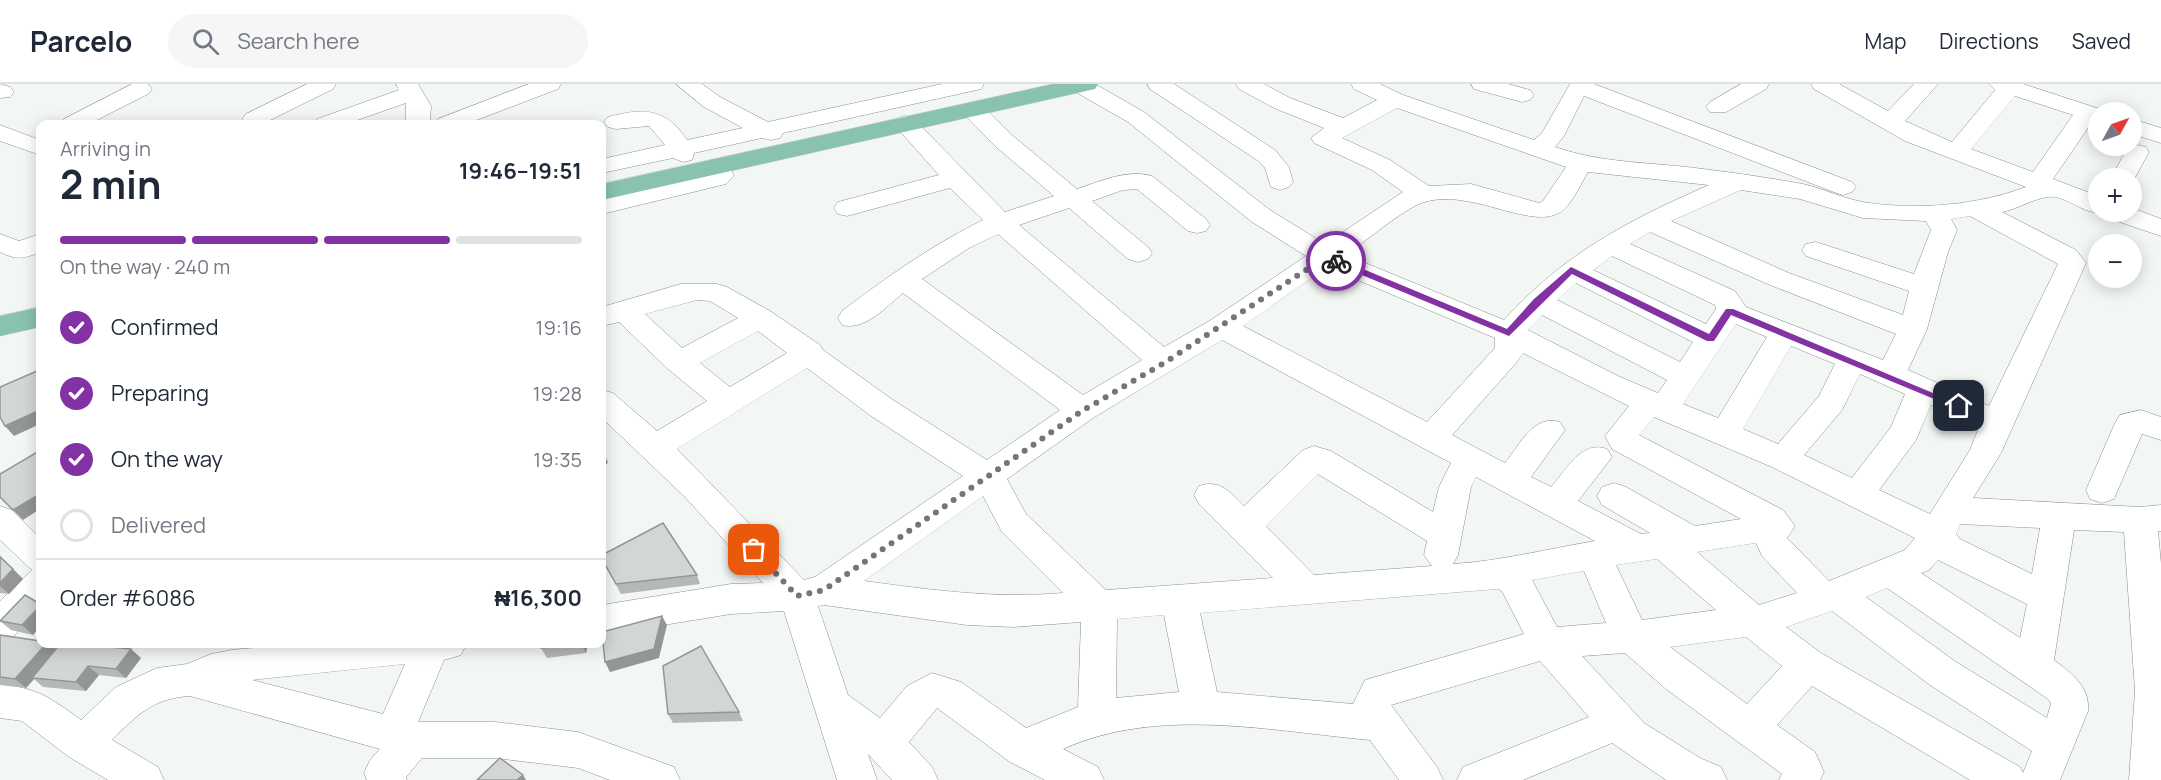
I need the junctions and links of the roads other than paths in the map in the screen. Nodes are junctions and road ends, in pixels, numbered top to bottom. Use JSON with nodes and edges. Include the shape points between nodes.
{"nodes":[{"id":1,"x":325,"y":84,"type":"edge"},
{"id":2,"x":484,"y":84,"type":"edge"},
{"id":3,"x":550,"y":84,"type":"edge"},
{"id":4,"x":687,"y":84,"type":"edge"},
{"id":5,"x":973,"y":84,"type":"edge"},
{"id":6,"x":1005,"y":84,"type":"edge"},
{"id":7,"x":1158,"y":84,"type":"edge"},
{"id":8,"x":1247,"y":84,"type":"edge"},
{"id":9,"x":1362,"y":84,"type":"edge"},
{"id":10,"x":1482,"y":84,"type":"edge"},
{"id":11,"x":1758,"y":84,"type":"edge"},
{"id":12,"x":1927,"y":84,"type":"edge"},
{"id":13,"x":1083,"y":85,"type":"edge"},
{"id":14,"x":1826,"y":85,"type":"edge"},
{"id":15,"x":2005,"y":86,"type":"edge"},
{"id":16,"x":140,"y":88,"type":"dead end"},
{"id":17,"x":410,"y":89,"type":"edge"},
{"id":18,"x":2051,"y":91,"type":"edge"},
{"id":19,"x":916,"y":94,"type":"edge"},
{"id":20,"x":1522,"y":95,"type":"dead end"},
{"id":21,"x":1395,"y":100,"type":"junction"},
{"id":22,"x":500,"y":104,"type":"junction"},
{"id":23,"x":1718,"y":107,"type":"dead end"},
{"id":24,"x":972,"y":110,"type":"junction"},
{"id":25,"x":2088,"y":111,"type":"edge"},
{"id":26,"x":254,"y":119,"type":"dead end"},
{"id":27,"x":1211,"y":119,"type":"junction"},
{"id":28,"x":80,"y":120,"type":"edge"},
{"id":29,"x":335,"y":120,"type":"edge"},
{"id":30,"x":418,"y":120,"type":"edge"},
{"id":31,"x":457,"y":120,"type":"edge"},
{"id":32,"x":2088,"y":121,"type":"edge"},
{"id":33,"x":616,"y":122,"type":"dead end"},
{"id":34,"x":905,"y":123,"type":"junction"},
{"id":35,"x":1890,"y":123,"type":"junction"},
{"id":36,"x":1342,"y":126,"type":"junction"},
{"id":37,"x":1686,"y":128,"type":"junction"},
{"id":38,"x":2142,"y":129,"type":"edge"},
{"id":39,"x":0,"y":132,"type":"edge"},
{"id":40,"x":769,"y":132,"type":"junction"},
{"id":41,"x":2161,"y":136,"type":"edge"},
{"id":42,"x":1170,"y":141,"type":"junction"},
{"id":43,"x":36,"y":144,"type":"edge"},
{"id":44,"x":1539,"y":149,"type":"junction"},
{"id":45,"x":681,"y":151,"type":"junction"},
{"id":46,"x":1956,"y":152,"type":"junction"},
{"id":47,"x":1661,"y":158,"type":"junction"},
{"id":48,"x":1581,"y":164,"type":"junction"},
{"id":49,"x":606,"y":165,"type":"edge"},
{"id":50,"x":718,"y":166,"type":"junction"},
{"id":51,"x":606,"y":172,"type":"edge"},
{"id":52,"x":954,"y":179,"type":"junction"},
{"id":53,"x":1280,"y":182,"type":"dead end"},
{"id":54,"x":1737,"y":182,"type":"junction"},
{"id":55,"x":2044,"y":185,"type":"junction"},
{"id":56,"x":606,"y":191,"type":"edge"},
{"id":57,"x":1423,"y":194,"type":"junction"},
{"id":58,"x":1074,"y":200,"type":"junction"},
{"id":59,"x":2088,"y":201,"type":"edge"},
{"id":60,"x":606,"y":205,"type":"edge"},
{"id":61,"x":847,"y":208,"type":"dead end"},
{"id":62,"x":1974,"y":208,"type":"junction"},
{"id":63,"x":1898,"y":213,"type":"junction"},
{"id":64,"x":1934,"y":213,"type":"junction"},
{"id":65,"x":1649,"y":221,"type":"junction"},
{"id":66,"x":2142,"y":221,"type":"edge"},
{"id":67,"x":1001,"y":222,"type":"junction"},
{"id":68,"x":1197,"y":225,"type":"dead end"},
{"id":69,"x":2161,"y":228,"type":"edge"},
{"id":70,"x":0,"y":242,"type":"edge"},
{"id":71,"x":36,"y":244,"type":"edge"},
{"id":72,"x":1608,"y":244,"type":"junction"},
{"id":73,"x":1816,"y":250,"type":"dead end"},
{"id":74,"x":1138,"y":253,"type":"dead end"},
{"id":75,"x":1326,"y":257,"type":"junction"},
{"id":76,"x":1571,"y":270,"type":"junction"},
{"id":77,"x":903,"y":279,"type":"junction"},
{"id":78,"x":1925,"y":287,"type":"junction"},
{"id":79,"x":36,"y":298,"type":"edge"},
{"id":80,"x":1537,"y":301,"type":"junction"},
{"id":81,"x":0,"y":306,"type":"edge"},
{"id":82,"x":1730,"y":311,"type":"junction"},
{"id":83,"x":613,"y":313,"type":"edge"},
{"id":84,"x":36,"y":318,"type":"edge"},
{"id":85,"x":760,"y":318,"type":"junction"},
{"id":86,"x":852,"y":318,"type":"dead end"},
{"id":87,"x":0,"y":326,"type":"edge"},
{"id":88,"x":1221,"y":327,"type":"junction"},
{"id":89,"x":1913,"y":329,"type":"junction"},
{"id":90,"x":1509,"y":333,"type":"junction"},
{"id":91,"x":1784,"y":333,"type":"junction"},
{"id":92,"x":1711,"y":339,"type":"junction"},
{"id":93,"x":810,"y":352,"type":"junction"},
{"id":94,"x":1852,"y":360,"type":"junction"},
{"id":95,"x":679,"y":362,"type":"junction"},
{"id":96,"x":1164,"y":363,"type":"junction"},
{"id":97,"x":1891,"y":375,"type":"junction"},
{"id":98,"x":1685,"y":377,"type":"junction"},
{"id":99,"x":1922,"y":390,"type":"junction"},
{"id":100,"x":730,"y":403,"type":"junction"},
{"id":101,"x":606,"y":404,"type":"edge"},
{"id":102,"x":1656,"y":406,"type":"junction"},
{"id":103,"x":1082,"y":411,"type":"junction"},
{"id":104,"x":1997,"y":422,"type":"junction"},
{"id":105,"x":2161,"y":429,"type":"edge"},
{"id":106,"x":1549,"y":430,"type":"dead end"},
{"id":107,"x":1725,"y":435,"type":"junction"},
{"id":108,"x":1431,"y":438,"type":"junction"},
{"id":109,"x":655,"y":447,"type":"junction"},
{"id":110,"x":1596,"y":457,"type":"dead end"},
{"id":111,"x":1469,"y":459,"type":"junction"},
{"id":112,"x":1783,"y":459,"type":"junction"},
{"id":113,"x":989,"y":477,"type":"junction"},
{"id":114,"x":1510,"y":480,"type":"junction"},
{"id":115,"x":2102,"y":490,"type":"dead end"},
{"id":116,"x":1858,"y":494,"type":"junction"},
{"id":117,"x":1211,"y":495,"type":"dead end"},
{"id":118,"x":1614,"y":496,"type":"dead end"},
{"id":119,"x":1556,"y":504,"type":"junction"},
{"id":120,"x":2059,"y":516,"type":"junction"},
{"id":121,"x":0,"y":519,"type":"edge"},
{"id":122,"x":1944,"y":522,"type":"junction"},
{"id":123,"x":1244,"y":527,"type":"junction"},
{"id":124,"x":1771,"y":528,"type":"junction"},
{"id":125,"x":2151,"y":529,"type":"edge"},
{"id":126,"x":1446,"y":536,"type":"junction"},
{"id":127,"x":1665,"y":545,"type":"junction"},
{"id":128,"x":36,"y":555,"type":"edge"},
{"id":129,"x":1595,"y":555,"type":"junction"},
{"id":130,"x":1890,"y":571,"type":"junction"},
{"id":131,"x":1500,"y":575,"type":"junction"},
{"id":132,"x":1436,"y":580,"type":"junction"},
{"id":133,"x":36,"y":586,"type":"edge"},
{"id":134,"x":1306,"y":590,"type":"junction"},
{"id":135,"x":2153,"y":591,"type":"edge"},
{"id":136,"x":811,"y":593,"type":"junction"},
{"id":137,"x":1830,"y":597,"type":"junction"},
{"id":138,"x":2046,"y":597,"type":"junction"},
{"id":139,"x":1179,"y":600,"type":"junction"},
{"id":140,"x":1099,"y":606,"type":"junction"},
{"id":141,"x":606,"y":619,"type":"edge"},
{"id":142,"x":1751,"y":621,"type":"junction"},
{"id":143,"x":0,"y":626,"type":"edge"},
{"id":144,"x":1632,"y":637,"type":"junction"},
{"id":145,"x":1547,"y":643,"type":"junction"},
{"id":146,"x":2156,"y":647,"type":"edge"},
{"id":147,"x":403,"y":648,"type":"edge"},
{"id":148,"x":439,"y":648,"type":"edge"},
{"id":149,"x":207,"y":664,"type":"edge"},
{"id":150,"x":1808,"y":664,"type":"junction"},
{"id":151,"x":2034,"y":667,"type":"junction"},
{"id":152,"x":0,"y":701,"type":"edge"},
{"id":153,"x":833,"y":706,"type":"junction"},
{"id":154,"x":2157,"y":708,"type":"edge"},
{"id":155,"x":1202,"y":709,"type":"junction"},
{"id":156,"x":1097,"y":719,"type":"junction"},
{"id":157,"x":1618,"y":723,"type":"junction"},
{"id":158,"x":1380,"y":724,"type":"junction"},
{"id":159,"x":1749,"y":729,"type":"junction"},
{"id":160,"x":403,"y":737,"type":"junction"},
{"id":161,"x":884,"y":743,"type":"junction"},
{"id":162,"x":83,"y":744,"type":"junction"},
{"id":163,"x":2055,"y":744,"type":"junction"},
{"id":164,"x":1024,"y":749,"type":"junction"},
{"id":165,"x":610,"y":771,"type":"edge"},
{"id":166,"x":2153,"y":778,"type":"edge"},
{"id":167,"x":144,"y":780,"type":"edge"},
{"id":168,"x":387,"y":780,"type":"edge"},
{"id":169,"x":660,"y":780,"type":"edge"},
{"id":170,"x":857,"y":780,"type":"edge"},
{"id":171,"x":918,"y":780,"type":"edge"},
{"id":172,"x":1084,"y":780,"type":"edge"},
{"id":173,"x":1423,"y":780,"type":"edge"},
{"id":174,"x":1477,"y":780,"type":"edge"},
{"id":175,"x":1707,"y":780,"type":"edge"},
{"id":176,"x":1799,"y":780,"type":"edge"},
{"id":177,"x":2006,"y":780,"type":"edge"},
{"id":178,"x":2040,"y":780,"type":"edge"}],
"edges":[{"from":1,"to":26,"type":"street"},
{"from":2,"to":22,"type":"street"},
{"from":3,"to":22,"type":"street"},
{"from":4,"to":40,"type":"street"},
{"from":5,"to":19,"type":"street"},
{"from":6,"to":19,"type":"main road"},
{"from":7,"to":27,"type":"street"},
{"from":8,"to":36,"type":"street","via":[[1281,103]]},
{"from":9,"to":21,"type":"street"},
{"from":10,"to":20,"type":"street"},
{"from":11,"to":23,"type":"street"},
{"from":12,"to":35,"type":"street"},
{"from":13,"to":24,"type":"main road"},
{"from":13,"to":42,"type":"street"},
{"from":14,"to":35,"type":"street"},
{"from":15,"to":18,"type":"street"},
{"from":15,"to":46,"type":"street"},
{"from":16,"to":28,"type":"street"},
{"from":17,"to":29,"type":"street"},
{"from":17,"to":30,"type":"street","via":[[419,106]]},
{"from":18,"to":25,"type":"street"},
{"from":19,"to":40,"type":"main road"},
{"from":21,"to":36,"type":"street"},
{"from":21,"to":44,"type":"street"},
{"from":22,"to":31,"type":"street"},
{"from":24,"to":34,"type":"main road"},
{"from":24,"to":58,"type":"street"},
{"from":27,"to":42,"type":"street"},
{"from":27,"to":53,"type":"street","via":[[1276,163]]},
{"from":32,"to":55,"type":"street"},
{"from":33,"to":45,"type":"street","via":[[646,116],[663,124]]},
{"from":34,"to":50,"type":"main road"},
{"from":34,"to":52,"type":"street"},
{"from":35,"to":46,"type":"street"},
{"from":36,"to":57,"type":"street","via":[[1323,138],[1381,165]]},
{"from":37,"to":44,"type":"street","via":[[1584,88],[1578,89],[1552,136]]},
{"from":37,"to":47,"type":"street"},
{"from":37,"to":63,"type":"street","via":[[1793,165]]},
{"from":38,"to":41,"type":"street"},
{"from":39,"to":43,"type":"street"},
{"from":40,"to":45,"type":"main road"},
{"from":42,"to":75,"type":"street","via":[[1242,202]]},
{"from":44,"to":48,"type":"street"},
{"from":45,"to":49,"type":"street"},
{"from":45,"to":51,"type":"main road"},
{"from":46,"to":55,"type":"street"},
{"from":47,"to":48,"type":"street"},
{"from":47,"to":54,"type":"street","via":[[1702,176]]},
{"from":48,"to":57,"type":"street","via":[[1552,207],[1540,212],[1471,192]]},
{"from":50,"to":56,"type":"main road"},
{"from":50,"to":60,"type":"street","via":[[721,176],[717,179]]},
{"from":52,"to":61,"type":"street"},
{"from":52,"to":67,"type":"street"},
{"from":54,"to":63,"type":"street","via":[[1803,192],[1863,210]]},
{"from":54,"to":65,"type":"street"},
{"from":55,"to":59,"type":"street"},
{"from":55,"to":62,"type":"street","via":[[2004,204]]},
{"from":57,"to":75,"type":"street","via":[[1412,197]]},
{"from":58,"to":67,"type":"street"},
{"from":58,"to":68,"type":"street","via":[[1120,183],[1143,181]]},
{"from":58,"to":74,"type":"street"},
{"from":62,"to":64,"type":"street"},
{"from":62,"to":104,"type":"street","via":[[2066,256],[2072,263]]},
{"from":63,"to":64,"type":"street"},
{"from":64,"to":78,"type":"street","via":[[1944,230]]},
{"from":65,"to":72,"type":"street"},
{"from":65,"to":89,"type":"street","via":[[1714,254]]},
{"from":66,"to":69,"type":"street"},
{"from":67,"to":77,"type":"street","via":[[960,242]]},
{"from":67,"to":96,"type":"street"},
{"from":70,"to":71,"type":"street","via":[[19,251]]},
{"from":72,"to":76,"type":"street"},
{"from":72,"to":82,"type":"street","via":[[1725,298],[1732,306]]},
{"from":73,"to":78,"type":"street"},
{"from":75,"to":88,"type":"street"},
{"from":75,"to":90,"type":"street"},
{"from":76,"to":80,"type":"street"},
{"from":76,"to":92,"type":"street"},
{"from":77,"to":86,"type":"street"},
{"from":77,"to":103,"type":"street"},
{"from":78,"to":89,"type":"street"},
{"from":79,"to":81,"type":"main road"},
{"from":80,"to":90,"type":"street"},
{"from":80,"to":98,"type":"street"},
{"from":82,"to":91,"type":"street"},
{"from":82,"to":92,"type":"street"},
{"from":83,"to":85,"type":"street","via":[[681,292],[697,291],[717,293]]},
{"from":83,"to":95,"type":"street"},
{"from":84,"to":87,"type":"main road"},
{"from":85,"to":93,"type":"street"},
{"from":85,"to":95,"type":"street"},
{"from":88,"to":96,"type":"street"},
{"from":88,"to":108,"type":"street"},
{"from":89,"to":97,"type":"street"},
{"from":90,"to":102,"type":"street"},
{"from":90,"to":108,"type":"street","via":[[1506,356]]},
{"from":91,"to":94,"type":"street"},
{"from":91,"to":107,"type":"street"},
{"from":92,"to":98,"type":"street"},
{"from":93,"to":100,"type":"street"},
{"from":93,"to":113,"type":"street","via":[[882,408]]},
{"from":94,"to":97,"type":"street"},
{"from":94,"to":112,"type":"street","via":[[1831,402]]},
{"from":95,"to":100,"type":"street"},
{"from":96,"to":103,"type":"street"},
{"from":97,"to":99,"type":"street"},
{"from":98,"to":102,"type":"street"},
{"from":99,"to":104,"type":"street"},
{"from":99,"to":116,"type":"street","via":[[1905,432]]},
{"from":100,"to":109,"type":"street"},
{"from":101,"to":109,"type":"street"},
{"from":102,"to":107,"type":"street"},
{"from":102,"to":124,"type":"street","via":[[1621,436],[1623,441],[1778,524]]},
{"from":103,"to":113,"type":"street"},
{"from":104,"to":122,"type":"street","via":[[1985,453]]},
{"from":105,"to":115,"type":"street","via":[[2141,421],[2132,423]]},
{"from":106,"to":114,"type":"street"},
{"from":107,"to":112,"type":"street"},
{"from":108,"to":111,"type":"street"},
{"from":109,"to":136,"type":"street"},
{"from":110,"to":119,"type":"street"},
{"from":111,"to":114,"type":"street"},
{"from":111,"to":126,"type":"street","via":[[1455,487]]},
{"from":112,"to":116,"type":"street"},
{"from":113,"to":136,"type":"street"},
{"from":113,"to":140,"type":"street","via":[[1014,523]]},
{"from":114,"to":119,"type":"street"},
{"from":116,"to":122,"type":"street"},
{"from":117,"to":123,"type":"street"},
{"from":118,"to":127,"type":"street"},
{"from":119,"to":127,"type":"street"},
{"from":120,"to":122,"type":"street"},
{"from":120,"to":125,"type":"street"},
{"from":120,"to":138,"type":"street"},
{"from":121,"to":128,"type":"street"},
{"from":122,"to":130,"type":"street","via":[[1917,560]]},
{"from":122,"to":138,"type":"street","via":[[1942,544],[1948,549]]},
{"from":123,"to":126,"type":"street","via":[[1314,459],[1320,459]]},
{"from":123,"to":134,"type":"street"},
{"from":124,"to":127,"type":"street"},
{"from":124,"to":137,"type":"street","via":[[1774,546]]},
{"from":125,"to":135,"type":"street"},
{"from":126,"to":132,"type":"street"},
{"from":127,"to":129,"type":"street"},
{"from":127,"to":142,"type":"street"},
{"from":129,"to":131,"type":"street"},
{"from":129,"to":144,"type":"street"},
{"from":130,"to":137,"type":"street"},
{"from":130,"to":151,"type":"street"},
{"from":131,"to":132,"type":"street"},
{"from":131,"to":145,"type":"street","via":[[1514,581]]},
{"from":132,"to":134,"type":"street"},
{"from":133,"to":143,"type":"street"},
{"from":134,"to":139,"type":"street"},
{"from":135,"to":146,"type":"street"},
{"from":136,"to":140,"type":"street","via":[[967,610],[1014,612]]},
{"from":136,"to":141,"type":"street","via":[[731,599]]},
{"from":136,"to":153,"type":"street"},
{"from":137,"to":142,"type":"street"},
{"from":137,"to":163,"type":"street"},
{"from":138,"to":151,"type":"street"},
{"from":139,"to":140,"type":"street"},
{"from":139,"to":155,"type":"street"},
{"from":140,"to":156,"type":"street"},
{"from":142,"to":144,"type":"street"},
{"from":142,"to":150,"type":"street"},
{"from":144,"to":145,"type":"street"},
{"from":144,"to":159,"type":"street"},
{"from":145,"to":157,"type":"street"},
{"from":145,"to":158,"type":"street","via":[[1378,692],[1372,705]]},
{"from":146,"to":154,"type":"street"},
{"from":147,"to":149,"type":"street"},
{"from":148,"to":160,"type":"street"},
{"from":149,"to":160,"type":"street"},
{"from":149,"to":162,"type":"street","via":[[134,694]]},
{"from":150,"to":159,"type":"street"},
{"from":150,"to":177,"type":"street"},
{"from":151,"to":163,"type":"street","via":[[2070,699]]},
{"from":152,"to":162,"type":"street","via":[[30,705]]},
{"from":153,"to":161,"type":"street"},
{"from":153,"to":170,"type":"street"},
{"from":154,"to":166,"type":"street"},
{"from":155,"to":156,"type":"street","via":[[1143,711]]},
{"from":155,"to":158,"type":"street"},
{"from":156,"to":164,"type":"street","via":[[1056,732]]},
{"from":157,"to":174,"type":"street"},
{"from":157,"to":175,"type":"street","via":[[1686,771]]},
{"from":158,"to":173,"type":"street"},
{"from":159,"to":176,"type":"street","via":[[1801,765],[1804,772]]},
{"from":160,"to":165,"type":"street","via":[[495,740],[578,750]]},
{"from":160,"to":168,"type":"street","via":[[384,773]]},
{"from":161,"to":164,"type":"street","via":[[920,698],[932,690],[948,694]]},
{"from":161,"to":171,"type":"street"},
{"from":162,"to":167,"type":"street"},
{"from":163,"to":178,"type":"street"},
{"from":164,"to":172,"type":"street"},
{"from":165,"to":169,"type":"street"}]}
